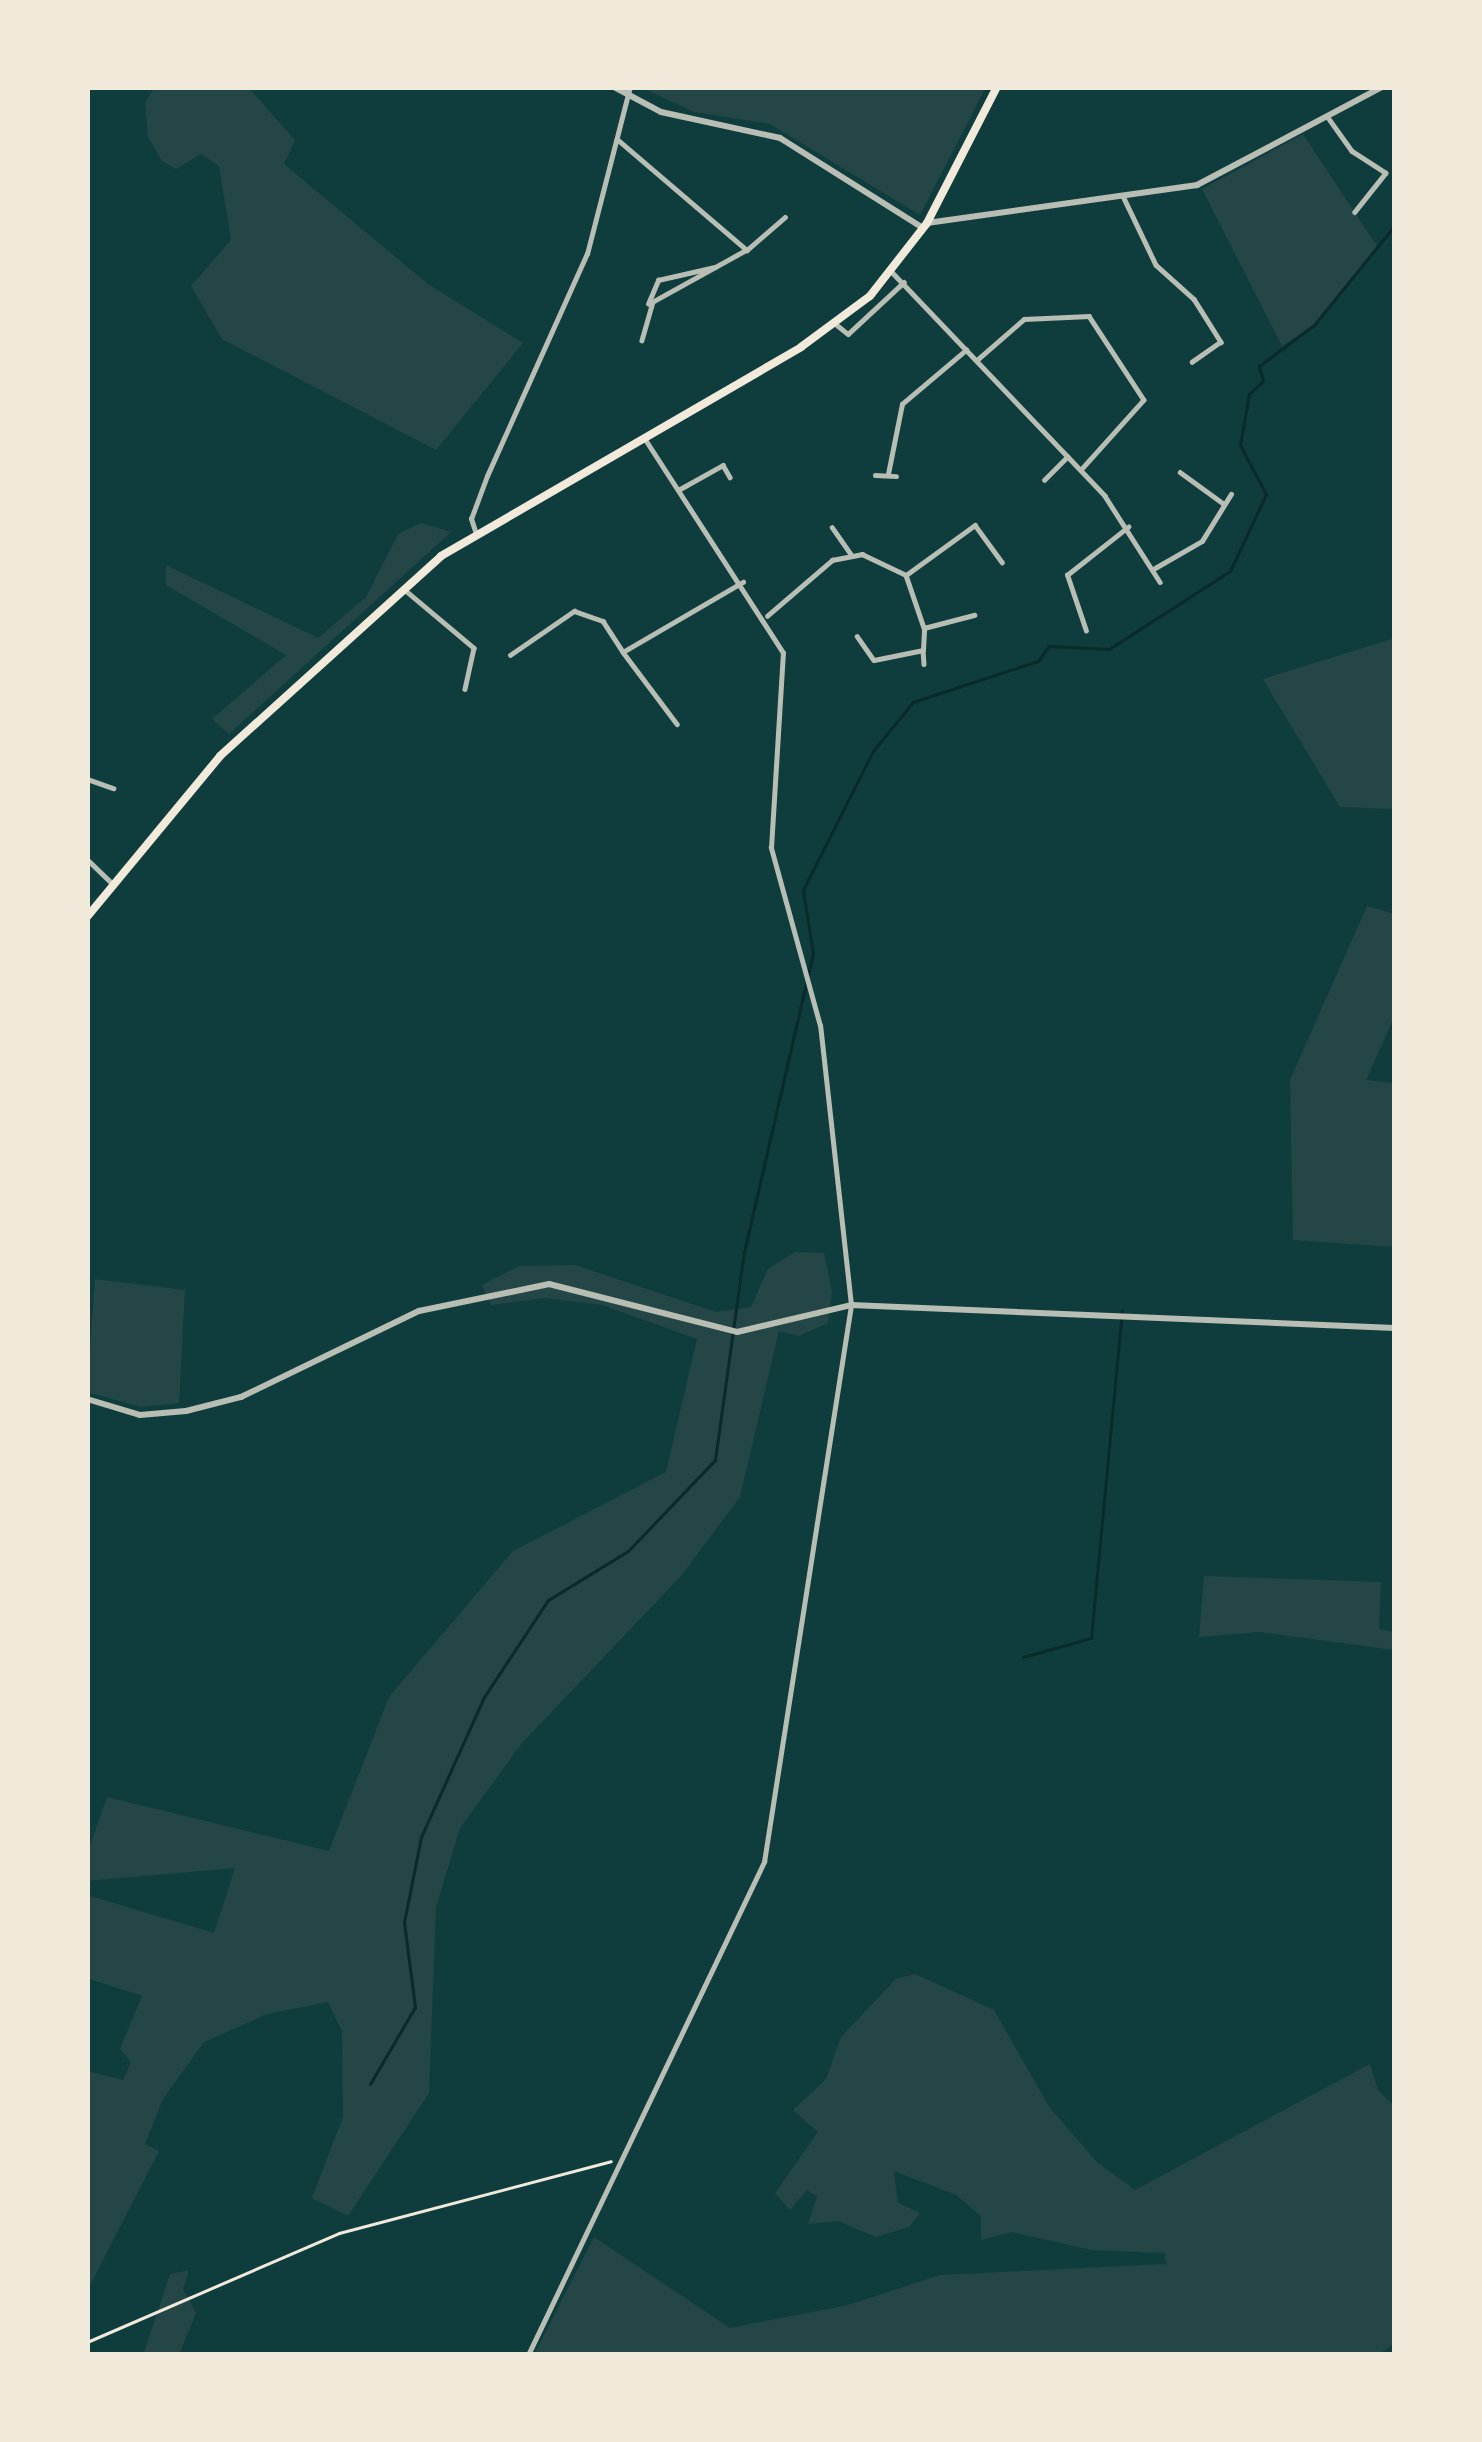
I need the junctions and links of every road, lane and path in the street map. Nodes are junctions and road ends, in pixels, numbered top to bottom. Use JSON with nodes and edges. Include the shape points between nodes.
{"nodes":[{"id":1,"x":614,"y":87,"type":"edge"},
{"id":2,"x":630,"y":87,"type":"edge"},
{"id":3,"x":997,"y":87,"type":"edge"},
{"id":4,"x":1356,"y":87,"type":"edge"},
{"id":5,"x":1382,"y":87,"type":"edge"},
{"id":6,"x":628,"y":97,"type":"junction"},
{"id":7,"x":1360,"y":98,"type":"junction"},
{"id":8,"x":1327,"y":116,"type":"junction"},
{"id":9,"x":617,"y":139,"type":"junction"},
{"id":10,"x":1386,"y":173,"type":"junction"},
{"id":11,"x":1395,"y":177,"type":"edge"},
{"id":12,"x":1123,"y":196,"type":"junction"},
{"id":13,"x":1355,"y":212,"type":"dead end"},
{"id":14,"x":785,"y":217,"type":"dead end"},
{"id":15,"x":926,"y":226,"type":"junction"},
{"id":16,"x":747,"y":250,"type":"junction"},
{"id":17,"x":718,"y":267,"type":"junction"},
{"id":18,"x":892,"y":272,"type":"junction"},
{"id":19,"x":904,"y":282,"type":"junction"},
{"id":20,"x":646,"y":309,"type":"junction"},
{"id":21,"x":837,"y":325,"type":"junction"},
{"id":22,"x":642,"y":340,"type":"dead end"},
{"id":23,"x":966,"y":350,"type":"junction"},
{"id":24,"x":977,"y":360,"type":"junction"},
{"id":25,"x":1192,"y":362,"type":"dead end"},
{"id":26,"x":643,"y":436,"type":"junction"},
{"id":27,"x":1066,"y":457,"type":"junction"},
{"id":28,"x":1082,"y":470,"type":"junction"},
{"id":29,"x":1180,"y":472,"type":"dead end"},
{"id":30,"x":874,"y":475,"type":"dead end"},
{"id":31,"x":730,"y":477,"type":"dead end"},
{"id":32,"x":1044,"y":480,"type":"dead end"},
{"id":33,"x":680,"y":489,"type":"junction"},
{"id":34,"x":1231,"y":494,"type":"dead end"},
{"id":35,"x":1224,"y":504,"type":"junction"},
{"id":36,"x":968,"y":515,"type":"dead end"},
{"id":37,"x":975,"y":525,"type":"junction"},
{"id":38,"x":832,"y":527,"type":"dead end"},
{"id":39,"x":1128,"y":527,"type":"junction"},
{"id":40,"x":475,"y":532,"type":"junction"},
{"id":41,"x":851,"y":554,"type":"junction"},
{"id":42,"x":1002,"y":562,"type":"dead end"},
{"id":43,"x":1155,"y":568,"type":"junction"},
{"id":44,"x":906,"y":574,"type":"junction"},
{"id":45,"x":743,"y":582,"type":"junction"},
{"id":46,"x":1160,"y":582,"type":"dead end"},
{"id":47,"x":405,"y":589,"type":"junction"},
{"id":48,"x":974,"y":615,"type":"dead end"},
{"id":49,"x":766,"y":616,"type":"junction"},
{"id":50,"x":925,"y":628,"type":"junction"},
{"id":51,"x":1086,"y":631,"type":"dead end"},
{"id":52,"x":857,"y":636,"type":"dead end"},
{"id":53,"x":922,"y":650,"type":"junction"},
{"id":54,"x":623,"y":652,"type":"junction"},
{"id":55,"x":510,"y":655,"type":"dead end"},
{"id":56,"x":874,"y":660,"type":"junction"},
{"id":57,"x":924,"y":664,"type":"dead end"},
{"id":58,"x":879,"y":670,"type":"dead end"},
{"id":59,"x":465,"y":689,"type":"dead end"},
{"id":60,"x":677,"y":724,"type":"dead end"},
{"id":61,"x":87,"y":778,"type":"edge"},
{"id":62,"x":113,"y":788,"type":"dead end"},
{"id":63,"x":87,"y":859,"type":"edge"},
{"id":64,"x":112,"y":884,"type":"junction"},
{"id":65,"x":87,"y":917,"type":"edge"},
{"id":66,"x":851,"y":1305,"type":"junction"},
{"id":67,"x":1395,"y":1328,"type":"edge"},
{"id":68,"x":87,"y":1399,"type":"edge"},
{"id":69,"x":627,"y":2158,"type":"junction"},
{"id":70,"x":87,"y":2342,"type":"edge"},
{"id":71,"x":528,"y":2355,"type":"edge"}],
"edges":[{"from":1,"to":6,"type":"street"},
{"from":2,"to":6,"type":"street"},
{"from":3,"to":15,"type":"main road"},
{"from":4,"to":7,"type":"street"},
{"from":5,"to":7,"type":"street"},
{"from":6,"to":9,"type":"street"},
{"from":6,"to":15,"type":"street","via":[[780,138]]},
{"from":7,"to":8,"type":"street"},
{"from":8,"to":10,"type":"street","via":[[1352,151]]},
{"from":8,"to":12,"type":"street","via":[[1197,185]]},
{"from":9,"to":16,"type":"street"},
{"from":9,"to":40,"type":"street","via":[[587,254],[487,476],[471,519]]},
{"from":10,"to":11,"type":"street"},
{"from":10,"to":13,"type":"street"},
{"from":12,"to":15,"type":"street"},
{"from":12,"to":25,"type":"street","via":[[1156,265],[1194,299],[1221,342]]},
{"from":14,"to":16,"type":"street"},
{"from":15,"to":18,"type":"main road"},
{"from":16,"to":17,"type":"street"},
{"from":17,"to":20,"type":"street"},
{"from":17,"to":20,"type":"street","via":[[658,280]]},
{"from":18,"to":19,"type":"street"},
{"from":18,"to":21,"type":"main road"},
{"from":19,"to":21,"type":"street","via":[[848,334]]},
{"from":19,"to":23,"type":"street"},
{"from":20,"to":22,"type":"street"},
{"from":21,"to":26,"type":"main road"},
{"from":23,"to":24,"type":"street"},
{"from":23,"to":30,"type":"street","via":[[902,404],[892,475]]},
{"from":24,"to":27,"type":"street"},
{"from":24,"to":28,"type":"street","via":[[1024,320],[1089,316],[1144,400]]},
{"from":26,"to":33,"type":"street"},
{"from":26,"to":40,"type":"main road"},
{"from":27,"to":28,"type":"street"},
{"from":27,"to":32,"type":"street"},
{"from":28,"to":39,"type":"street"},
{"from":29,"to":35,"type":"street"},
{"from":31,"to":33,"type":"street","via":[[723,465]]},
{"from":33,"to":45,"type":"street"},
{"from":34,"to":35,"type":"street"},
{"from":35,"to":43,"type":"street","via":[[1202,541]]},
{"from":36,"to":37,"type":"street"},
{"from":37,"to":42,"type":"street"},
{"from":37,"to":44,"type":"street"},
{"from":38,"to":41,"type":"street"},
{"from":39,"to":43,"type":"street"},
{"from":39,"to":51,"type":"street","via":[[1067,575]]},
{"from":40,"to":47,"type":"main road"},
{"from":41,"to":44,"type":"street"},
{"from":41,"to":49,"type":"street","via":[[832,560]]},
{"from":43,"to":46,"type":"street"},
{"from":44,"to":50,"type":"street"},
{"from":45,"to":49,"type":"street"},
{"from":45,"to":54,"type":"street"},
{"from":47,"to":59,"type":"street","via":[[474,648]]},
{"from":47,"to":64,"type":"main road","via":[[220,756]]},
{"from":48,"to":50,"type":"street"},
{"from":49,"to":66,"type":"street","via":[[783,652],[784,698],[771,848],[820,1026]]},
{"from":50,"to":53,"type":"street"},
{"from":52,"to":56,"type":"street"},
{"from":53,"to":56,"type":"street"},
{"from":53,"to":57,"type":"street"},
{"from":54,"to":55,"type":"street","via":[[603,620],[574,611]]},
{"from":54,"to":60,"type":"street"},
{"from":56,"to":58,"type":"street"},
{"from":61,"to":62,"type":"street"},
{"from":63,"to":64,"type":"street"},
{"from":64,"to":65,"type":"main road"},
{"from":66,"to":67,"type":"street"},
{"from":66,"to":68,"type":"street","via":[[737,1332],[549,1284],[419,1312],[241,1397],[187,1412],[140,1415]]},
{"from":66,"to":69,"type":"street","via":[[764,1862]]},
{"from":69,"to":70,"type":"path","via":[[339,2233]]},
{"from":69,"to":71,"type":"street"}]}
